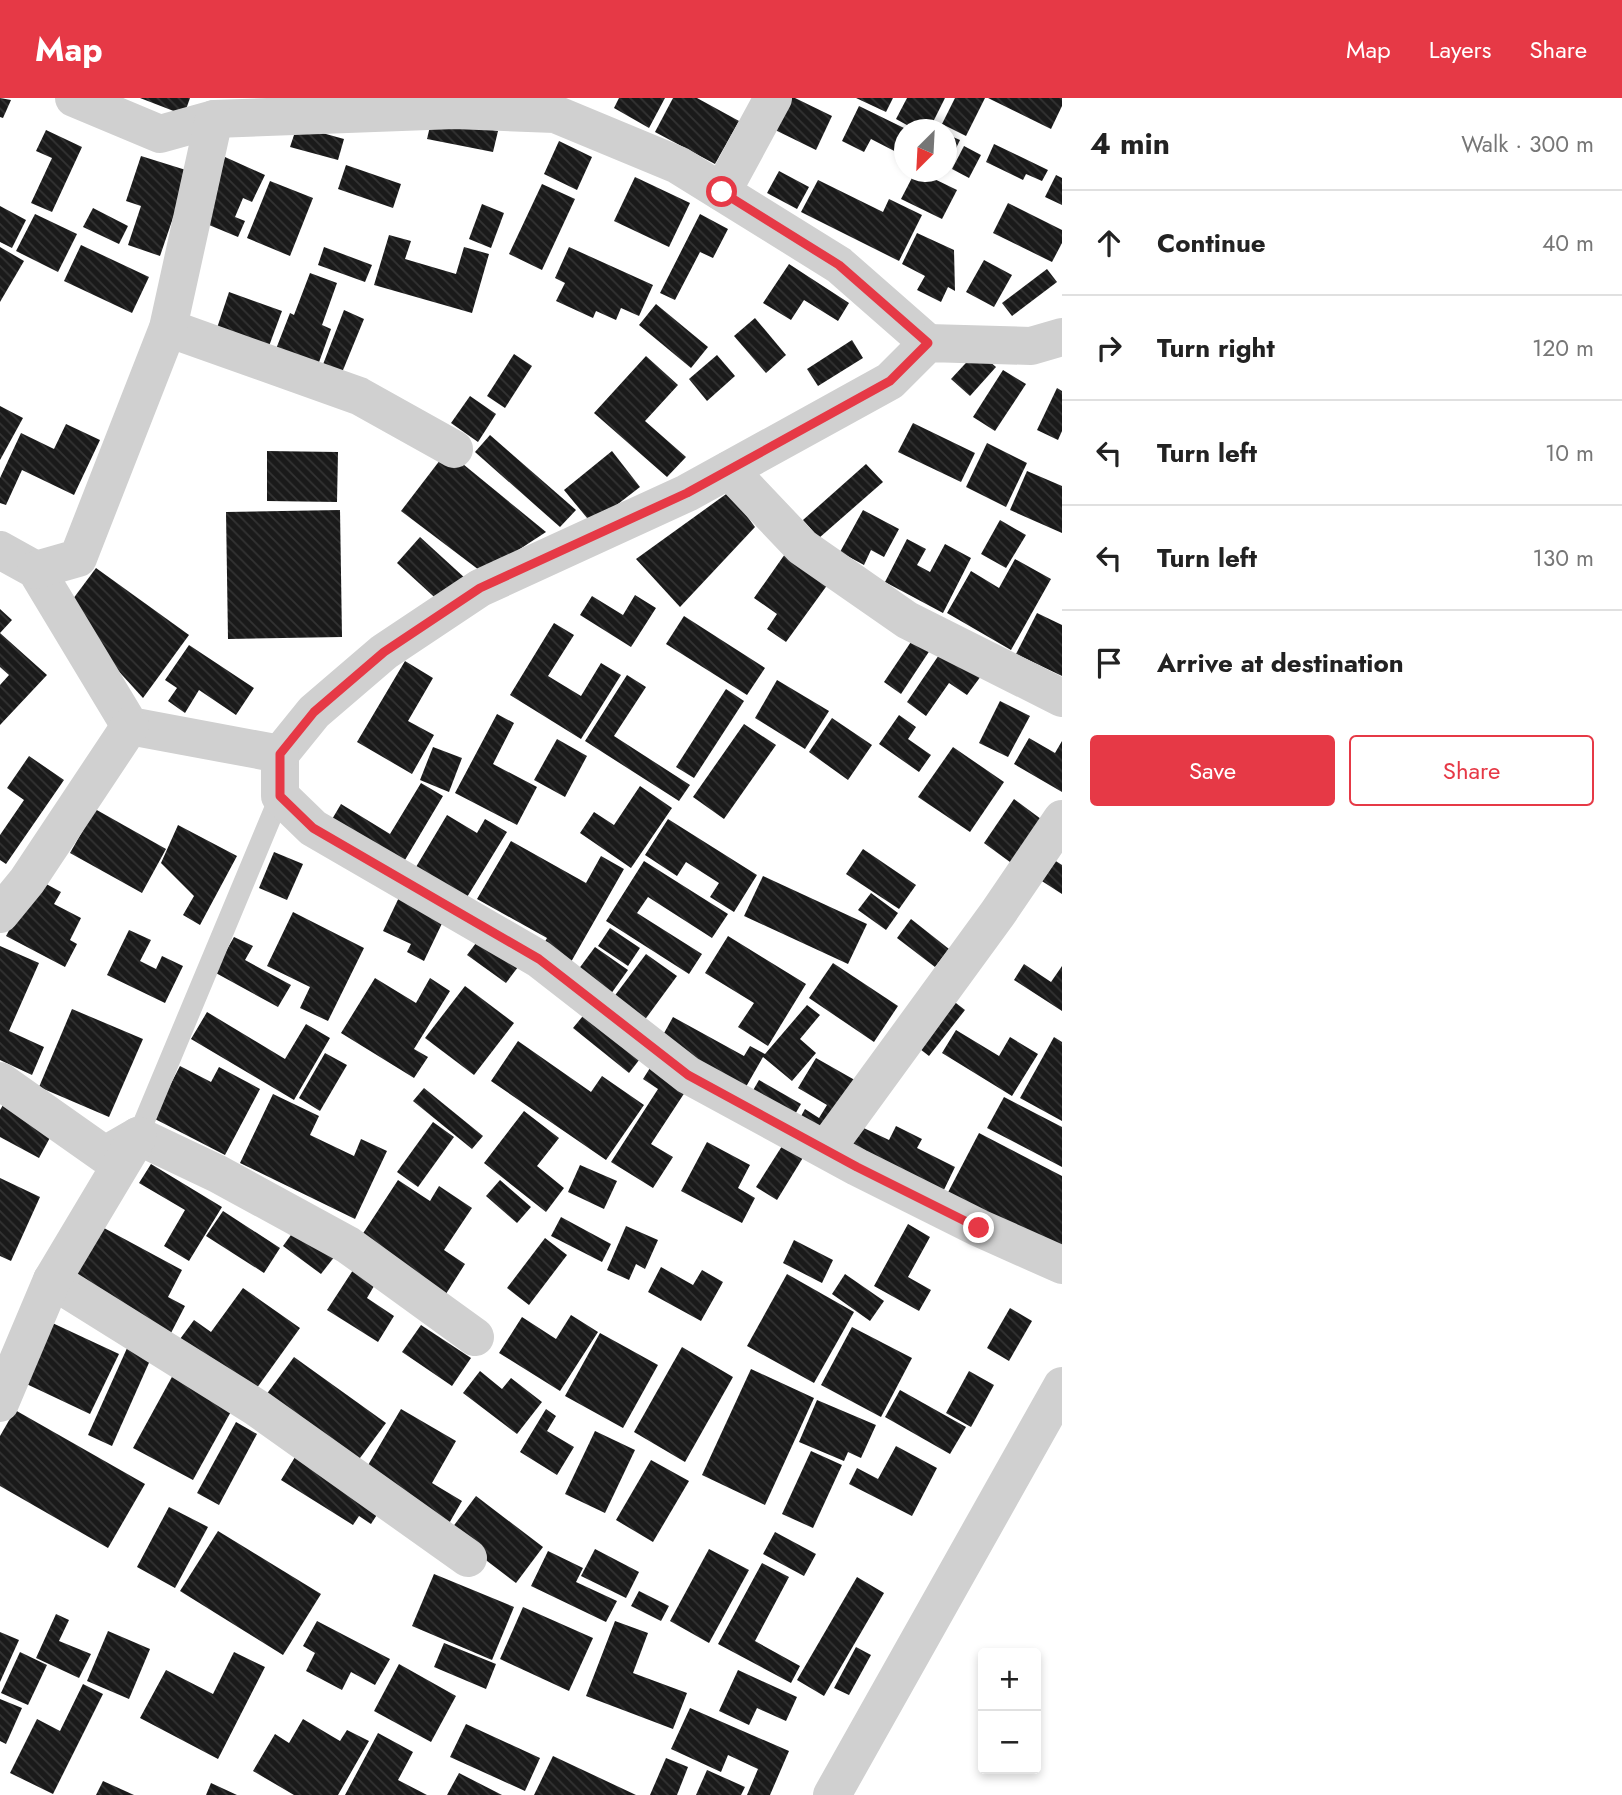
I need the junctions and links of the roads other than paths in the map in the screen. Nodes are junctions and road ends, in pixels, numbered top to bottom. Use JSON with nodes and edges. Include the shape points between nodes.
{"nodes":[{"id":1,"x":74,"y":98,"type":"edge"},
{"id":2,"x":773,"y":98,"type":"edge"},
{"id":3,"x":458,"y":104,"type":"edge"},
{"id":4,"x":214,"y":119,"type":"junction"},
{"id":5,"x":722,"y":192,"type":"junction"},
{"id":6,"x":168,"y":328,"type":"junction"},
{"id":7,"x":928,"y":343,"type":"junction"},
{"id":8,"x":1052,"y":349,"type":"edge"},
{"id":9,"x":454,"y":449,"type":"dead end"},
{"id":10,"x":729,"y":470,"type":"junction"},
{"id":11,"x":0,"y":550,"type":"edge"},
{"id":12,"x":36,"y":570,"type":"junction"},
{"id":13,"x":1062,"y":698,"type":"edge"},
{"id":14,"x":130,"y":726,"type":"junction"},
{"id":15,"x":280,"y":754,"type":"junction"},
{"id":16,"x":280,"y":796,"type":"junction"},
{"id":17,"x":1062,"y":819,"type":"edge"},
{"id":18,"x":0,"y":914,"type":"edge"},
{"id":19,"x":0,"y":1081,"type":"edge"},
{"id":20,"x":138,"y":1136,"type":"junction"},
{"id":21,"x":827,"y":1149,"type":"junction"},
{"id":22,"x":1062,"y":1265,"type":"edge"},
{"id":23,"x":52,"y":1280,"type":"junction"},
{"id":24,"x":475,"y":1337,"type":"dead end"},
{"id":25,"x":1062,"y":1386,"type":"edge"},
{"id":26,"x":0,"y":1403,"type":"edge"},
{"id":27,"x":468,"y":1558,"type":"dead end"},
{"id":28,"x":832,"y":1795,"type":"edge"}],
"edges":[{"from":1,"to":4,"type":"street","via":[[159,134]]},
{"from":2,"to":5,"type":"street"},
{"from":3,"to":4,"type":"street"},
{"from":3,"to":5,"type":"street","via":[[555,114],[678,165]]},
{"from":4,"to":6,"type":"street"},
{"from":5,"to":7,"type":"street","via":[[839,265]]},
{"from":6,"to":9,"type":"street","via":[[359,396]]},
{"from":6,"to":12,"type":"street","via":[[78,558]]},
{"from":7,"to":8,"type":"street"},
{"from":7,"to":10,"type":"street","via":[[890,381]]},
{"from":10,"to":13,"type":"street","via":[[802,547],[907,620]]},
{"from":10,"to":15,"type":"street","via":[[480,588],[384,652],[314,712]]},
{"from":11,"to":12,"type":"street"},
{"from":12,"to":14,"type":"street"},
{"from":14,"to":15,"type":"street"},
{"from":14,"to":18,"type":"street"},
{"from":15,"to":16,"type":"street"},
{"from":16,"to":20,"type":"lane"},
{"from":16,"to":21,"type":"street","via":[[313,828],[539,959],[688,1075]]},
{"from":17,"to":21,"type":"street"},
{"from":19,"to":20,"type":"street","via":[[105,1155]]},
{"from":20,"to":23,"type":"street"},
{"from":20,"to":24,"type":"street","via":[[348,1245]]},
{"from":21,"to":22,"type":"street","via":[[979,1228]]},
{"from":23,"to":26,"type":"street"},
{"from":23,"to":27,"type":"street","via":[[257,1408]]},
{"from":25,"to":28,"type":"street"}]}
